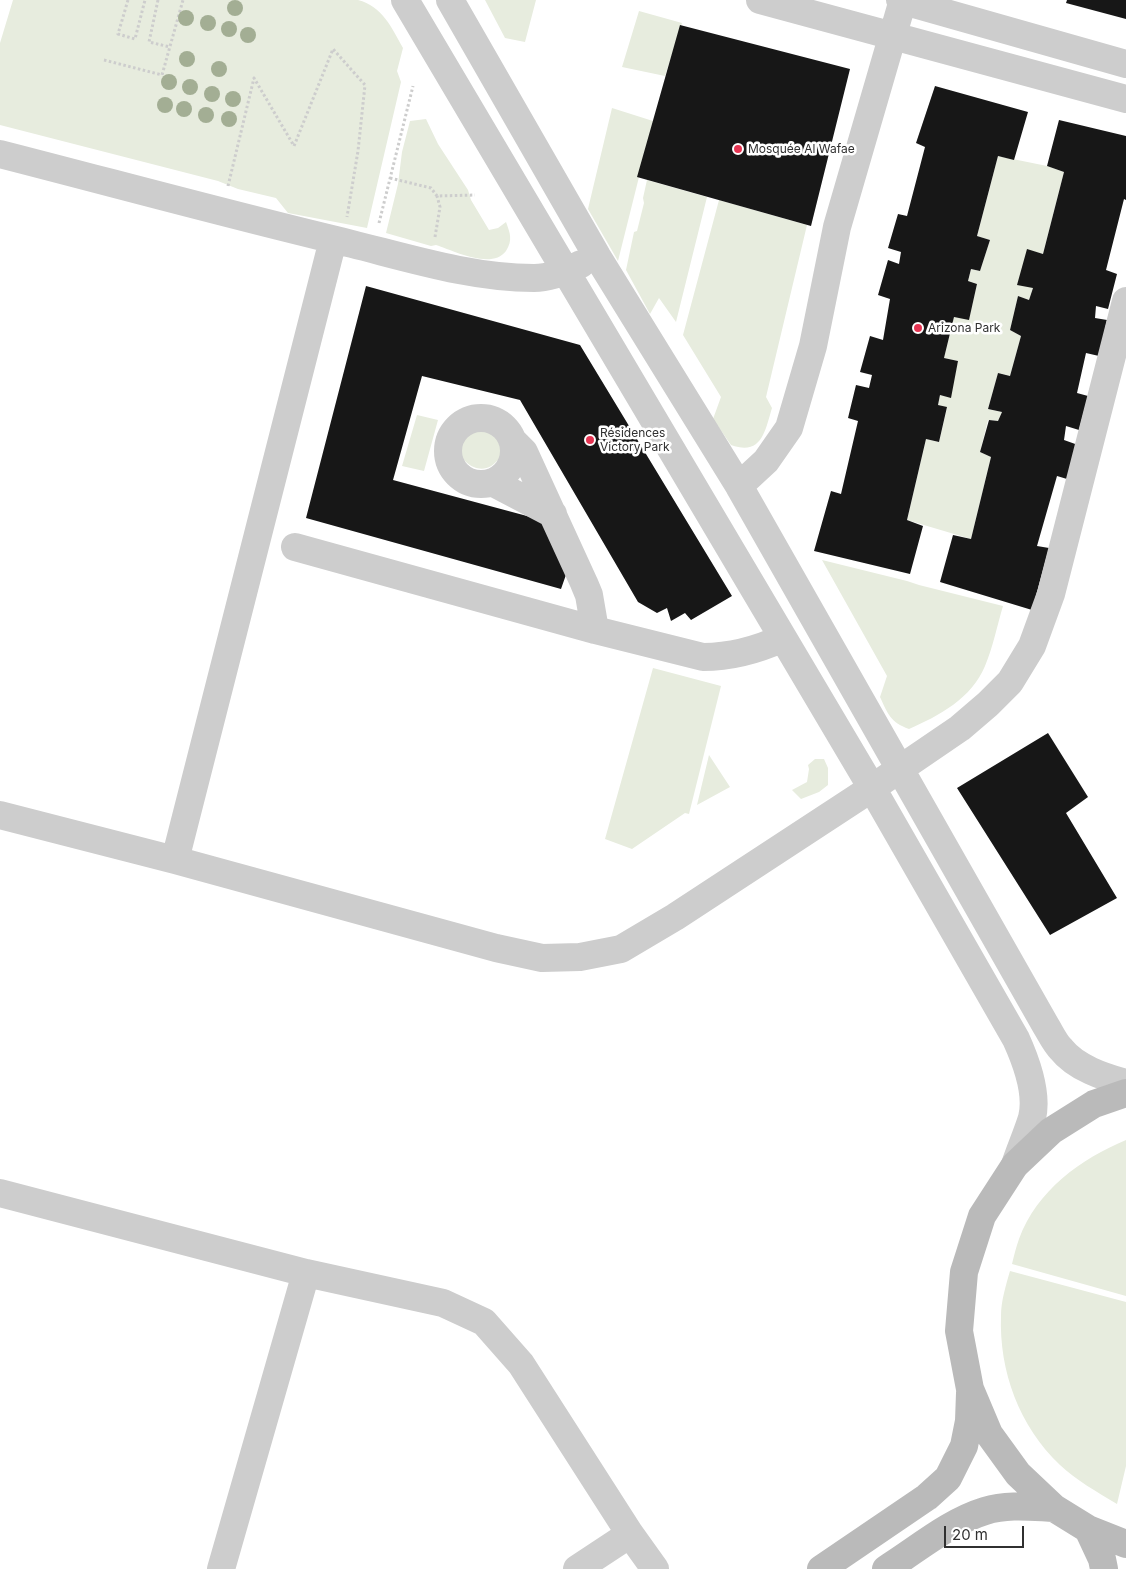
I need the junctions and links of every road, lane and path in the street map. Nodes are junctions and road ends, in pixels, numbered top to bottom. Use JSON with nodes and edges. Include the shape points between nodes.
{"nodes":[{"id":1,"x":128,"y":0,"type":"edge"},
{"id":2,"x":145,"y":0,"type":"edge"},
{"id":3,"x":158,"y":0,"type":"edge"},
{"id":4,"x":183,"y":0,"type":"edge"},
{"id":5,"x":406,"y":0,"type":"edge"},
{"id":6,"x":450,"y":0,"type":"edge"},
{"id":7,"x":760,"y":0,"type":"edge"},
{"id":8,"x":902,"y":0,"type":"edge"},
{"id":9,"x":892,"y":36,"type":"junction"},
{"id":10,"x":170,"y":47,"type":"junction"},
{"id":11,"x":104,"y":60,"type":"dead end"},
{"id":12,"x":1126,"y":64,"type":"edge"},
{"id":13,"x":413,"y":86,"type":"dead end"},
{"id":14,"x":1126,"y":99,"type":"edge"},
{"id":15,"x":0,"y":154,"type":"edge"},
{"id":16,"x":390,"y":178,"type":"junction"},
{"id":17,"x":227,"y":190,"type":"dead end"},
{"id":18,"x":475,"y":195,"type":"dead end"},
{"id":19,"x":437,"y":196,"type":"junction"},
{"id":20,"x":378,"y":229,"type":"dead end"},
{"id":21,"x":340,"y":230,"type":"junction"},
{"id":22,"x":434,"y":244,"type":"dead end"},
{"id":23,"x":597,"y":256,"type":"junction"},
{"id":24,"x":566,"y":271,"type":"junction"},
{"id":25,"x":1126,"y":301,"type":"edge"},
{"id":26,"x":512,"y":440,"type":"junction"},
{"id":27,"x":492,"y":482,"type":"junction"},
{"id":28,"x":739,"y":486,"type":"junction"},
{"id":29,"x":553,"y":514,"type":"junction"},
{"id":30,"x":295,"y":547,"type":"dead end"},
{"id":31,"x":595,"y":630,"type":"junction"},
{"id":32,"x":783,"y":638,"type":"junction"},
{"id":33,"x":900,"y":768,"type":"junction"},
{"id":34,"x":872,"y":788,"type":"junction"},
{"id":35,"x":0,"y":815,"type":"edge"},
{"id":36,"x":175,"y":860,"type":"junction"},
{"id":37,"x":1126,"y":1083,"type":"edge"},
{"id":38,"x":1126,"y":1093,"type":"edge"},
{"id":39,"x":1015,"y":1166,"type":"junction"},
{"id":40,"x":0,"y":1193,"type":"edge"},
{"id":41,"x":306,"y":1273,"type":"junction"},
{"id":42,"x":970,"y":1389,"type":"junction"},
{"id":43,"x":1054,"y":1508,"type":"junction"},
{"id":44,"x":1088,"y":1529,"type":"junction"},
{"id":45,"x":630,"y":1534,"type":"junction"},
{"id":46,"x":1126,"y":1544,"type":"edge"},
{"id":47,"x":221,"y":1569,"type":"edge"},
{"id":48,"x":577,"y":1569,"type":"edge"},
{"id":49,"x":655,"y":1569,"type":"edge"},
{"id":50,"x":821,"y":1569,"type":"edge"},
{"id":51,"x":886,"y":1569,"type":"edge"},
{"id":52,"x":1104,"y":1569,"type":"edge"}],
"edges":[{"from":1,"to":2,"type":"path","via":[[118,34],[135,39]]},
{"from":3,"to":10,"type":"path","via":[[150,42]]},
{"from":4,"to":10,"type":"path"},
{"from":5,"to":24,"type":"street"},
{"from":6,"to":23,"type":"street"},
{"from":7,"to":9,"type":"street"},
{"from":8,"to":9,"type":"street"},
{"from":8,"to":12,"type":"street"},
{"from":9,"to":14,"type":"street"},
{"from":9,"to":28,"type":"street","via":[[836,227],[813,346],[789,428],[766,461]]},
{"from":10,"to":11,"type":"path","via":[[162,76]]},
{"from":13,"to":16,"type":"path"},
{"from":15,"to":21,"type":"street"},
{"from":16,"to":19,"type":"path","via":[[432,188]]},
{"from":16,"to":20,"type":"path"},
{"from":17,"to":21,"type":"path","via":[[254,78],[294,146],[333,49],[365,85],[358,151]]},
{"from":18,"to":19,"type":"path"},
{"from":19,"to":22,"type":"path","via":[[440,207]]},
{"from":21,"to":24,"type":"street","via":[[469,272],[537,278]]},
{"from":21,"to":36,"type":"street"},
{"from":23,"to":24,"type":"street"},
{"from":23,"to":28,"type":"street"},
{"from":24,"to":32,"type":"street"},
{"from":25,"to":33,"type":"street","via":[[1051,594],[1032,646],[1010,682],[988,704],[960,728]]},
{"from":26,"to":27,"type":"street","via":[[514,450],[508,469]]},
{"from":26,"to":27,"type":"street","via":[[506,430],[488,418],[466,421],[450,437],[448,458],[460,477],[481,484]]},
{"from":26,"to":29,"type":"street","via":[[524,452]]},
{"from":27,"to":29,"type":"street"},
{"from":28,"to":33,"type":"street"},
{"from":29,"to":31,"type":"street","via":[[589,595]]},
{"from":30,"to":31,"type":"street"},
{"from":31,"to":32,"type":"street","via":[[703,657],[750,651]]},
{"from":32,"to":34,"type":"street"},
{"from":33,"to":34,"type":"street"},
{"from":33,"to":37,"type":"street","via":[[1062,1050],[1086,1069]]},
{"from":34,"to":36,"type":"street","via":[[621,949],[580,957],[542,958],[496,948]]},
{"from":34,"to":39,"type":"street","via":[[1027,1063],[1032,1116]]},
{"from":35,"to":36,"type":"street"},
{"from":38,"to":39,"type":"main road","via":[[1094,1104],[1051,1131]]},
{"from":39,"to":42,"type":"main road","via":[[982,1216],[964,1272],[959,1330]]},
{"from":40,"to":41,"type":"street"},
{"from":41,"to":45,"type":"street","via":[[443,1303],[484,1322],[521,1364]]},
{"from":41,"to":47,"type":"street"},
{"from":42,"to":43,"type":"main road","via":[[989,1434],[1018,1474]]},
{"from":42,"to":50,"type":"main road","via":[[964,1446],[948,1478],[928,1497]]},
{"from":43,"to":44,"type":"main road"},
{"from":43,"to":51,"type":"main road","via":[[1014,1506],[985,1511],[951,1526]]},
{"from":44,"to":46,"type":"main road"},
{"from":44,"to":52,"type":"main road"},
{"from":45,"to":48,"type":"street"},
{"from":45,"to":49,"type":"street"}]}
